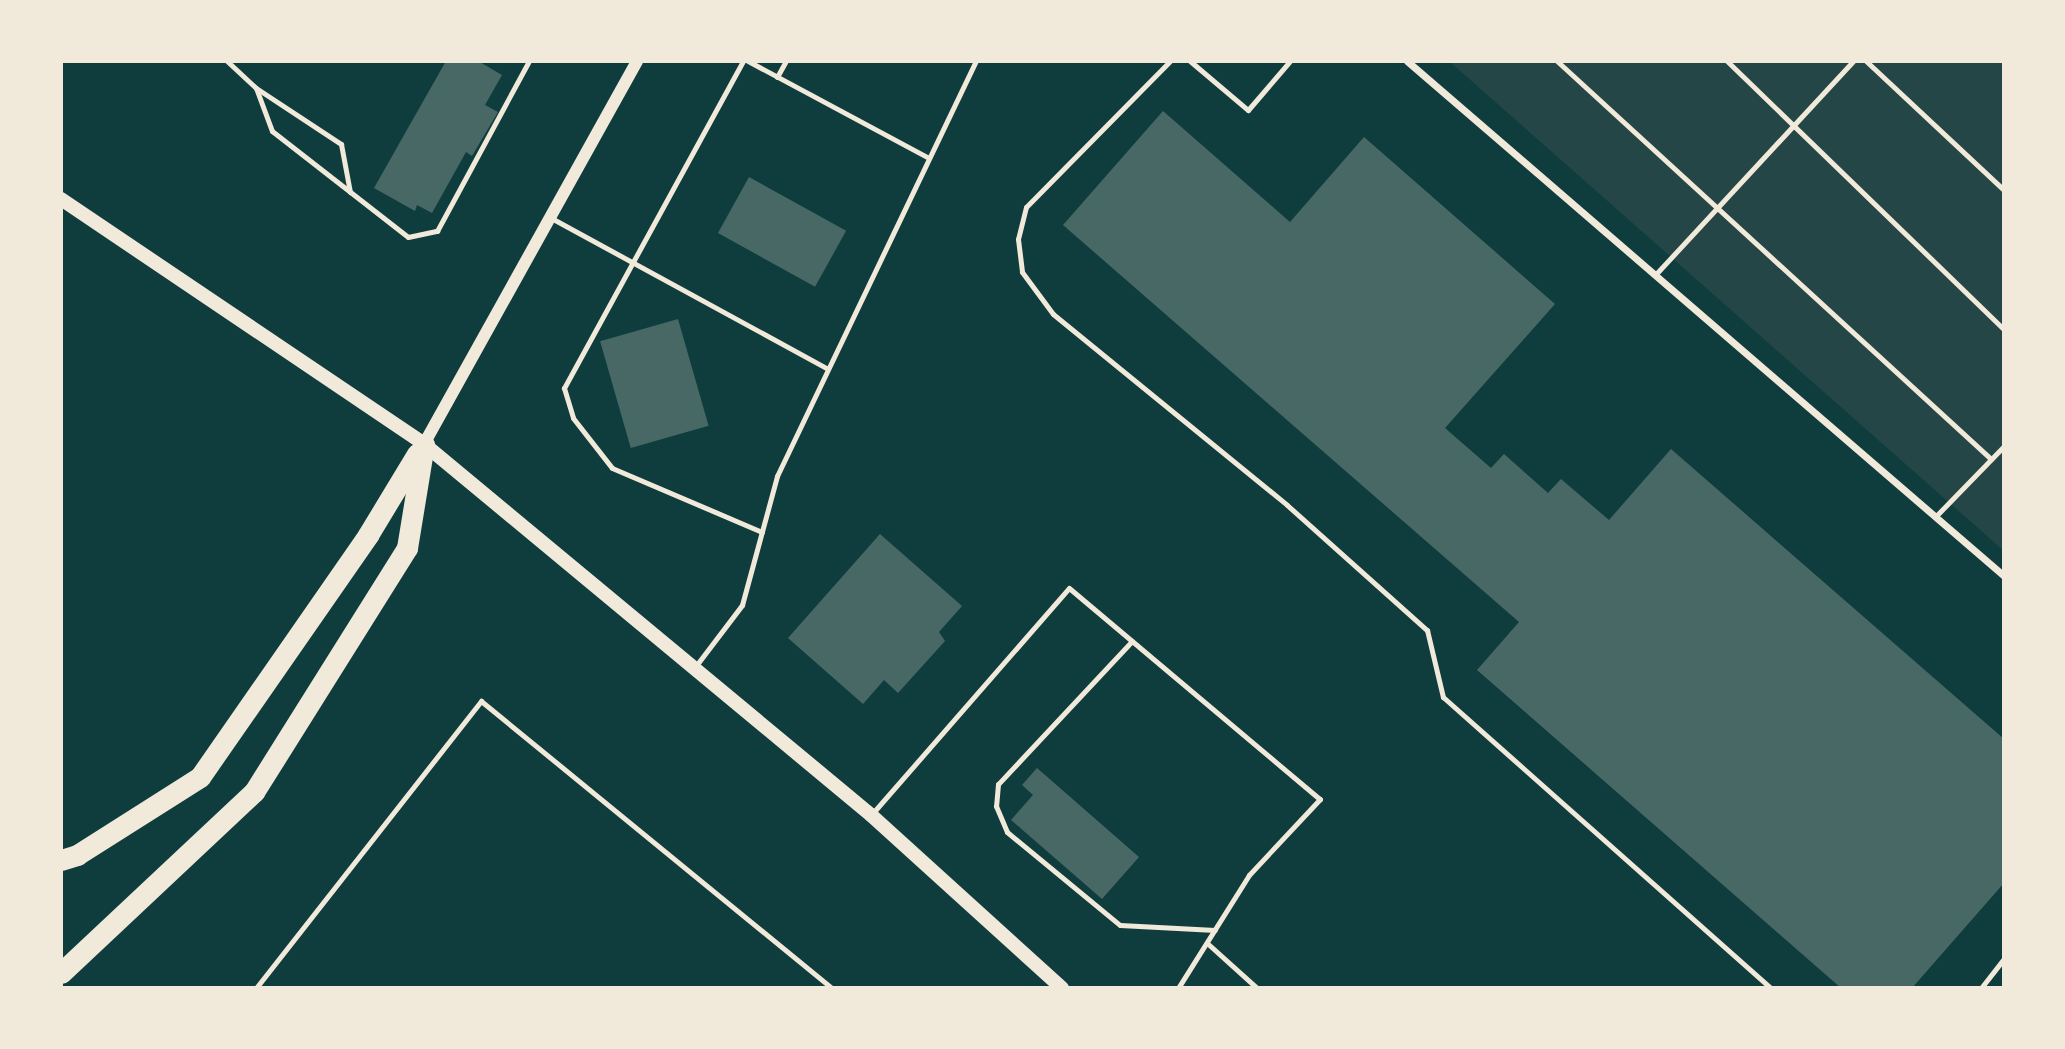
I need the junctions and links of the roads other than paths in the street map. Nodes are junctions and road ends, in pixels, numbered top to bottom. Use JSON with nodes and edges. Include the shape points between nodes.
{"nodes":[{"id":1,"x":228,"y":61,"type":"edge"},
{"id":2,"x":529,"y":61,"type":"edge"},
{"id":3,"x":637,"y":61,"type":"edge"},
{"id":4,"x":745,"y":61,"type":"edge"},
{"id":5,"x":786,"y":61,"type":"edge"},
{"id":6,"x":976,"y":61,"type":"edge"},
{"id":7,"x":1170,"y":61,"type":"edge"},
{"id":8,"x":1190,"y":61,"type":"edge"},
{"id":9,"x":1290,"y":61,"type":"edge"},
{"id":10,"x":1407,"y":61,"type":"edge"},
{"id":11,"x":1557,"y":61,"type":"edge"},
{"id":12,"x":1727,"y":61,"type":"edge"},
{"id":13,"x":1853,"y":61,"type":"edge"},
{"id":14,"x":1866,"y":61,"type":"edge"},
{"id":15,"x":777,"y":77,"type":"junction"},
{"id":16,"x":256,"y":89,"type":"junction"},
{"id":17,"x":1794,"y":124,"type":"junction"},
{"id":18,"x":929,"y":158,"type":"junction"},
{"id":19,"x":2004,"y":190,"type":"edge"},
{"id":20,"x":350,"y":192,"type":"junction"},
{"id":21,"x":61,"y":199,"type":"edge"},
{"id":22,"x":1717,"y":207,"type":"junction"},
{"id":23,"x":553,"y":219,"type":"junction"},
{"id":24,"x":635,"y":263,"type":"junction"},
{"id":25,"x":1655,"y":275,"type":"junction"},
{"id":26,"x":2004,"y":329,"type":"edge"},
{"id":27,"x":828,"y":369,"type":"junction"},
{"id":28,"x":424,"y":444,"type":"junction"},
{"id":29,"x":2004,"y":446,"type":"edge"},
{"id":30,"x":1991,"y":459,"type":"junction"},
{"id":31,"x":1936,"y":517,"type":"junction"},
{"id":32,"x":762,"y":532,"type":"junction"},
{"id":33,"x":2004,"y":576,"type":"edge"},
{"id":34,"x":1132,"y":641,"type":"junction"},
{"id":35,"x":695,"y":667,"type":"junction"},
{"id":36,"x":871,"y":815,"type":"junction"},
{"id":37,"x":61,"y":860,"type":"edge"},
{"id":38,"x":1215,"y":930,"type":"junction"},
{"id":39,"x":1207,"y":943,"type":"junction"},
{"id":40,"x":2004,"y":959,"type":"edge"},
{"id":41,"x":61,"y":973,"type":"edge"},
{"id":42,"x":256,"y":988,"type":"edge"},
{"id":43,"x":832,"y":988,"type":"edge"},
{"id":44,"x":1062,"y":988,"type":"edge"},
{"id":45,"x":1178,"y":988,"type":"edge"},
{"id":46,"x":1257,"y":988,"type":"edge"},
{"id":47,"x":1771,"y":988,"type":"edge"},
{"id":48,"x":1981,"y":988,"type":"edge"}],
"edges":[{"from":1,"to":16,"type":"lane"},
{"from":2,"to":20,"type":"lane","via":[[437,232],[408,237]]},
{"from":3,"to":23,"type":"street"},
{"from":4,"to":15,"type":"lane"},
{"from":4,"to":24,"type":"lane"},
{"from":5,"to":15,"type":"lane"},
{"from":6,"to":18,"type":"lane"},
{"from":7,"to":47,"type":"lane","via":[[1026,207],[1018,239],[1022,272],[1053,314],[1287,505],[1427,631],[1443,697]]},
{"from":8,"to":9,"type":"lane","via":[[1248,110]]},
{"from":10,"to":25,"type":"street"},
{"from":11,"to":22,"type":"lane"},
{"from":12,"to":17,"type":"lane"},
{"from":13,"to":17,"type":"lane"},
{"from":14,"to":19,"type":"lane"},
{"from":15,"to":18,"type":"lane"},
{"from":16,"to":20,"type":"lane","via":[[272,131]]},
{"from":16,"to":20,"type":"lane","via":[[341,144]]},
{"from":17,"to":22,"type":"lane"},
{"from":17,"to":26,"type":"lane"},
{"from":18,"to":27,"type":"lane"},
{"from":21,"to":28,"type":"main road"},
{"from":22,"to":25,"type":"lane"},
{"from":22,"to":30,"type":"lane"},
{"from":23,"to":24,"type":"lane"},
{"from":23,"to":28,"type":"street"},
{"from":24,"to":27,"type":"lane"},
{"from":24,"to":32,"type":"lane","via":[[564,388],[573,418],[612,468]]},
{"from":25,"to":31,"type":"street"},
{"from":27,"to":32,"type":"lane","via":[[777,476]]},
{"from":28,"to":35,"type":"main road"},
{"from":28,"to":37,"type":"highway","via":[[368,535],[200,777],[77,855]]},
{"from":28,"to":41,"type":"highway","via":[[407,548],[254,792]]},
{"from":29,"to":30,"type":"lane"},
{"from":30,"to":31,"type":"lane"},
{"from":31,"to":33,"type":"street"},
{"from":32,"to":35,"type":"lane","via":[[742,605]]},
{"from":34,"to":36,"type":"lane","via":[[1069,588]]},
{"from":34,"to":38,"type":"lane","via":[[1320,799],[1249,875]]},
{"from":34,"to":38,"type":"lane","via":[[998,784],[996,806],[1007,832],[1120,925]]},
{"from":35,"to":36,"type":"main road"},
{"from":36,"to":44,"type":"main road"},
{"from":38,"to":39,"type":"lane"},
{"from":39,"to":45,"type":"lane"},
{"from":39,"to":46,"type":"lane"},
{"from":40,"to":48,"type":"lane"},
{"from":42,"to":43,"type":"lane","via":[[481,701]]}]}
